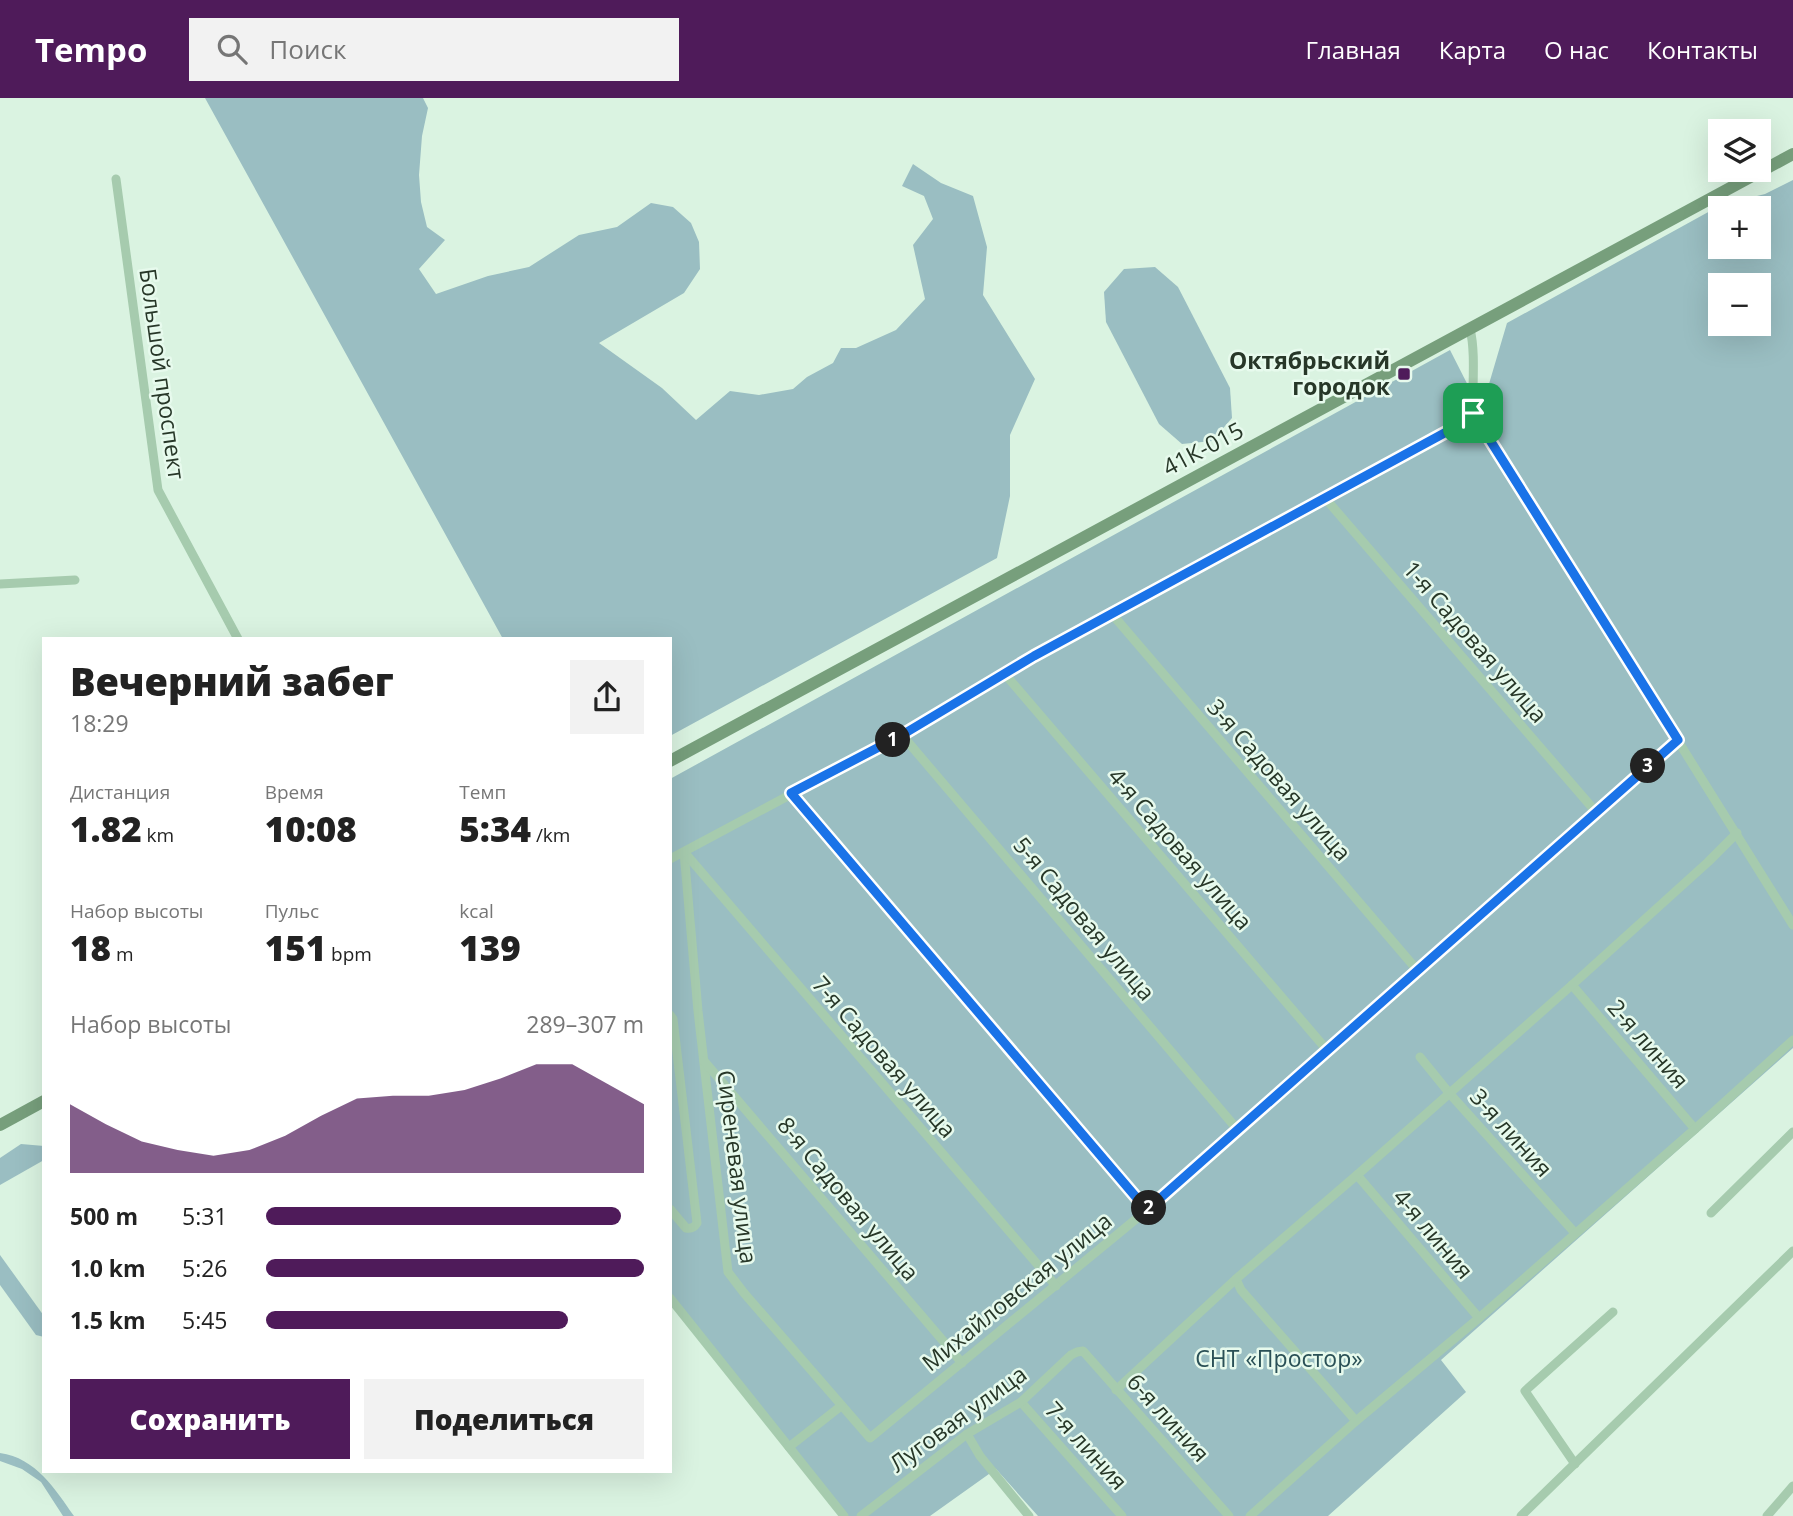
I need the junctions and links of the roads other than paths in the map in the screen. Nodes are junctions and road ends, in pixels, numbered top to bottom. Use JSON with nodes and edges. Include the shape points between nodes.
{"nodes":[{"id":1,"x":1793,"y":154,"type":"edge"},
{"id":2,"x":116,"y":179,"type":"dead end"},
{"id":3,"x":1470,"y":329,"type":"junction"},
{"id":4,"x":1473,"y":413,"type":"junction"},
{"id":5,"x":1325,"y":498,"type":"junction"},
{"id":6,"x":75,"y":580,"type":"dead end"},
{"id":7,"x":0,"y":584,"type":"edge"},
{"id":8,"x":1112,"y":614,"type":"junction"},
{"id":9,"x":237,"y":637,"type":"edge"},
{"id":10,"x":1004,"y":673,"type":"junction"},
{"id":11,"x":902,"y":735,"type":"junction"},
{"id":12,"x":1678,"y":740,"type":"junction"},
{"id":13,"x":672,"y":760,"type":"edge"},
{"id":14,"x":791,"y":793,"type":"junction"},
{"id":15,"x":1596,"y":812,"type":"junction"},
{"id":16,"x":1737,"y":833,"type":"junction"},
{"id":17,"x":684,"y":852,"type":"junction"},
{"id":18,"x":672,"y":858,"type":"edge"},
{"id":19,"x":1793,"y":925,"type":"edge"},
{"id":20,"x":1418,"y":971,"type":"junction"},
{"id":21,"x":1572,"y":985,"type":"junction"},
{"id":22,"x":672,"y":1017,"type":"edge"},
{"id":23,"x":1793,"y":1040,"type":"edge"},
{"id":24,"x":1327,"y":1050,"type":"junction"},
{"id":25,"x":1420,"y":1057,"type":"dead end"},
{"id":26,"x":704,"y":1061,"type":"junction"},
{"id":27,"x":1450,"y":1094,"type":"junction"},
{"id":28,"x":42,"y":1102,"type":"edge"},
{"id":29,"x":0,"y":1125,"type":"edge"},
{"id":30,"x":1237,"y":1129,"type":"junction"},
{"id":31,"x":1695,"y":1129,"type":"junction"},
{"id":32,"x":1793,"y":1132,"type":"edge"},
{"id":33,"x":1357,"y":1175,"type":"junction"},
{"id":34,"x":1147,"y":1210,"type":"junction"},
{"id":35,"x":672,"y":1211,"type":"edge"},
{"id":36,"x":1711,"y":1213,"type":"dead end"},
{"id":37,"x":1575,"y":1233,"type":"junction"},
{"id":38,"x":1793,"y":1251,"type":"edge"},
{"id":39,"x":1236,"y":1279,"type":"junction"},
{"id":40,"x":1056,"y":1286,"type":"junction"},
{"id":41,"x":672,"y":1301,"type":"edge"},
{"id":42,"x":1613,"y":1311,"type":"dead end"},
{"id":43,"x":1479,"y":1318,"type":"junction"},
{"id":44,"x":1077,"y":1352,"type":"joint"},
{"id":45,"x":962,"y":1363,"type":"junction"},
{"id":46,"x":1116,"y":1390,"type":"junction"},
{"id":47,"x":1021,"y":1402,"type":"junction"},
{"id":48,"x":841,"y":1406,"type":"junction"},
{"id":49,"x":1356,"y":1421,"type":"junction"},
{"id":50,"x":967,"y":1434,"type":"junction"},
{"id":51,"x":789,"y":1447,"type":"junction"},
{"id":52,"x":1576,"y":1464,"type":"junction"},
{"id":53,"x":1793,"y":1486,"type":"edge"},
{"id":54,"x":844,"y":1516,"type":"edge"},
{"id":55,"x":861,"y":1516,"type":"edge"},
{"id":56,"x":1029,"y":1516,"type":"edge"},
{"id":57,"x":1122,"y":1516,"type":"edge"},
{"id":58,"x":1229,"y":1516,"type":"edge"},
{"id":59,"x":1250,"y":1516,"type":"edge"},
{"id":60,"x":1521,"y":1516,"type":"edge"},
{"id":61,"x":1767,"y":1516,"type":"edge"}],
"edges":[{"from":1,"to":3,"type":"main road","name":"41К-015"},
{"from":2,"to":9,"type":"street","name":"Большой проспект","via":[[158,490]]},
{"from":3,"to":4,"type":"street"},
{"from":3,"to":13,"type":"main road","name":"41К-015"},
{"from":4,"to":5,"type":"street"},
{"from":4,"to":12,"type":"street"},
{"from":5,"to":8,"type":"street"},
{"from":5,"to":15,"type":"street","name":"1-я Садовая улица"},
{"from":6,"to":7,"type":"street"},
{"from":8,"to":10,"type":"street"},
{"from":8,"to":20,"type":"street","name":"3-я Садовая улица"},
{"from":10,"to":11,"type":"street"},
{"from":10,"to":24,"type":"street","name":"4-я Садовая улица"},
{"from":11,"to":14,"type":"street"},
{"from":11,"to":30,"type":"street","name":"5-я Садовая улица"},
{"from":12,"to":15,"type":"street","name":"Михайловская улица"},
{"from":12,"to":16,"type":"street"},
{"from":14,"to":17,"type":"street"},
{"from":14,"to":34,"type":"street"},
{"from":15,"to":20,"type":"street","name":"Михайловская улица"},
{"from":16,"to":19,"type":"street"},
{"from":16,"to":21,"type":"street"},
{"from":17,"to":18,"type":"street"},
{"from":17,"to":26,"type":"street","name":"Сиреневая улица"},
{"from":17,"to":40,"type":"street","name":"7-я Садовая улица"},
{"from":20,"to":24,"type":"street","name":"Михайловская улица"},
{"from":21,"to":27,"type":"street"},
{"from":21,"to":31,"type":"street","name":"2-я линия"},
{"from":22,"to":35,"type":"street","via":[[697,1223],[686,1228]]},
{"from":23,"to":31,"type":"street"},
{"from":24,"to":30,"type":"street","name":"Михайловская улица"},
{"from":25,"to":27,"type":"street","name":"3-я линия"},
{"from":26,"to":45,"type":"street","name":"8-я Садовая улица"},
{"from":26,"to":48,"type":"street","name":"Сиреневая улица","via":[[728,1272]]},
{"from":27,"to":33,"type":"street"},
{"from":27,"to":37,"type":"street","name":"3-я линия"},
{"from":28,"to":29,"type":"main road"},
{"from":30,"to":34,"type":"street","name":"Михайловская улица"},
{"from":31,"to":37,"type":"street"},
{"from":32,"to":36,"type":"street"},
{"from":33,"to":39,"type":"street"},
{"from":33,"to":43,"type":"street","name":"4-я линия"},
{"from":34,"to":40,"type":"street","name":"Михайловская улица"},
{"from":37,"to":43,"type":"street"},
{"from":38,"to":52,"type":"street"},
{"from":39,"to":46,"type":"street"},
{"from":39,"to":49,"type":"street"},
{"from":40,"to":45,"type":"street","name":"Михайловская улица"},
{"from":41,"to":51,"type":"street"},
{"from":42,"to":52,"type":"street","via":[[1525,1391]]},
{"from":43,"to":49,"type":"street"},
{"from":44,"to":46,"type":"street","name":"6-я линия","via":[[1083,1351],[1094,1361]]},
{"from":44,"to":47,"type":"street","name":"Луговая улица"},
{"from":45,"to":48,"type":"street","name":"Михайловская улица","via":[[870,1438]]},
{"from":46,"to":58,"type":"street","name":"6-я линия"},
{"from":47,"to":50,"type":"street","name":"Луговая улица"},
{"from":47,"to":57,"type":"street","name":"7-я линия"},
{"from":48,"to":51,"type":"street"},
{"from":49,"to":59,"type":"street"},
{"from":50,"to":55,"type":"street","name":"Луговая улица"},
{"from":50,"to":56,"type":"street"},
{"from":51,"to":54,"type":"street"},
{"from":52,"to":60,"type":"street"},
{"from":53,"to":61,"type":"street"}]}
